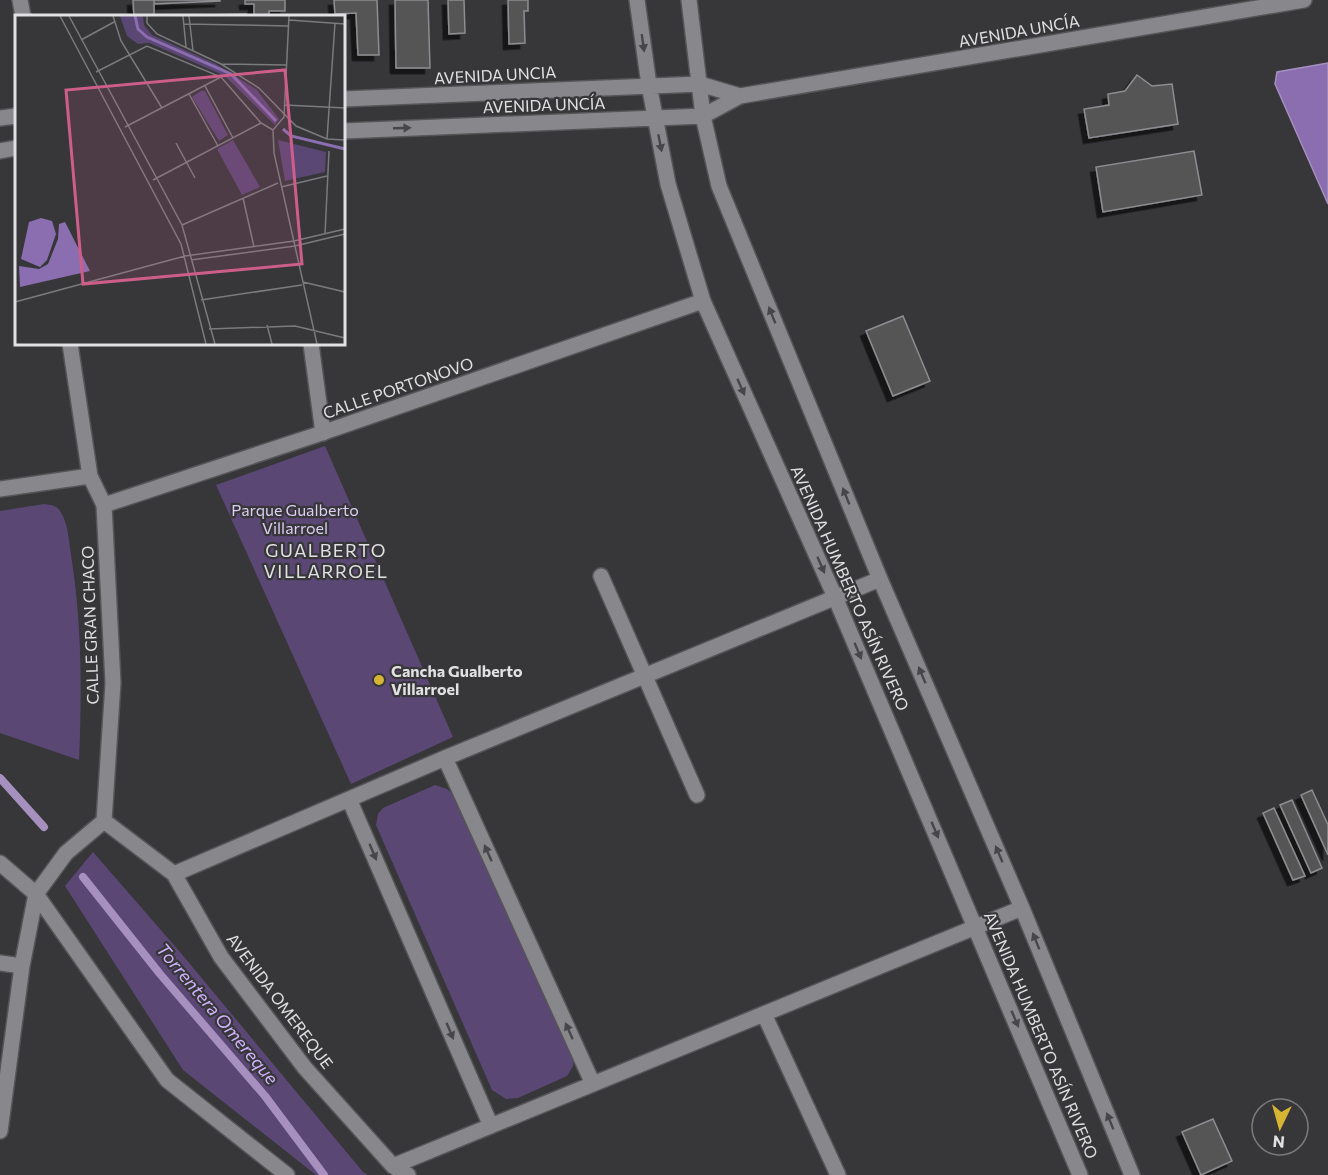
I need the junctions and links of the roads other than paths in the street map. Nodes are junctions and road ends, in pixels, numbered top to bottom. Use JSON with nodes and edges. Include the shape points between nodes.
{"nodes":[{"id":1,"x":20,"y":0,"type":"edge"},
{"id":2,"x":637,"y":0,"type":"edge"},
{"id":3,"x":689,"y":0,"type":"edge"},
{"id":4,"x":1304,"y":0,"type":"edge"},
{"id":5,"x":23,"y":15,"type":"edge"},
{"id":6,"x":700,"y":84,"type":"junction"},
{"id":7,"x":649,"y":85,"type":"junction"},
{"id":8,"x":740,"y":96,"type":"junction"},
{"id":9,"x":345,"y":99,"type":"edge"},
{"id":10,"x":15,"y":116,"type":"edge"},
{"id":11,"x":703,"y":116,"type":"junction"},
{"id":12,"x":0,"y":118,"type":"edge"},
{"id":13,"x":655,"y":119,"type":"junction"},
{"id":14,"x":345,"y":131,"type":"edge"},
{"id":15,"x":15,"y":148,"type":"edge"},
{"id":16,"x":0,"y":151,"type":"edge"},
{"id":17,"x":703,"y":301,"type":"junction"},
{"id":18,"x":69,"y":345,"type":"edge"},
{"id":19,"x":311,"y":345,"type":"edge"},
{"id":20,"x":323,"y":433,"type":"junction"},
{"id":21,"x":90,"y":476,"type":"junction"},
{"id":22,"x":0,"y":489,"type":"edge"},
{"id":23,"x":104,"y":505,"type":"junction"},
{"id":24,"x":601,"y":576,"type":"dead end"},
{"id":25,"x":880,"y":579,"type":"junction"},
{"id":26,"x":835,"y":597,"type":"junction"},
{"id":27,"x":644,"y":675,"type":"junction"},
{"id":28,"x":445,"y":758,"type":"junction"},
{"id":29,"x":697,"y":795,"type":"dead end"},
{"id":30,"x":349,"y":799,"type":"junction"},
{"id":31,"x":104,"y":821,"type":"junction"},
{"id":32,"x":0,"y":863,"type":"edge"},
{"id":33,"x":174,"y":873,"type":"junction"},
{"id":34,"x":36,"y":894,"type":"junction"},
{"id":35,"x":1022,"y":908,"type":"junction"},
{"id":36,"x":976,"y":926,"type":"junction"},
{"id":37,"x":0,"y":963,"type":"edge"},
{"id":38,"x":22,"y":966,"type":"junction"},
{"id":39,"x":764,"y":1014,"type":"junction"},
{"id":40,"x":593,"y":1084,"type":"junction"},
{"id":41,"x":491,"y":1126,"type":"junction"},
{"id":42,"x":0,"y":1131,"type":"edge"},
{"id":43,"x":393,"y":1166,"type":"junction"},
{"id":44,"x":287,"y":1175,"type":"edge"},
{"id":45,"x":408,"y":1175,"type":"edge"},
{"id":46,"x":838,"y":1175,"type":"edge"},
{"id":47,"x":1080,"y":1175,"type":"edge"},
{"id":48,"x":1132,"y":1175,"type":"edge"}],
"edges":[{"from":1,"to":5,"type":"street"},
{"from":2,"to":7,"type":"street","name":"AVENIDA HUMBERTO ASÍN RIVERO","one_way":true},
{"from":3,"to":6,"type":"street","name":"AVENIDA HUMBERTO ASÍN RIVERO"},
{"from":4,"to":8,"type":"street","name":"AVENIDA UNCÍA"},
{"from":6,"to":7,"type":"street","name":"AVENIDA UNCÍA"},
{"from":6,"to":8,"type":"street","name":"AVENIDA UNCÍA"},
{"from":6,"to":11,"type":"street","name":"AVENIDA HUMBERTO ASÍN RIVERO"},
{"from":7,"to":9,"type":"street","name":"AVENIDA UNCIA"},
{"from":7,"to":13,"type":"street","name":"AVENIDA HUMBERTO ASÍN RIVERO"},
{"from":8,"to":11,"type":"street","name":"AVENIDA UNCÍA"},
{"from":10,"to":12,"type":"street"},
{"from":11,"to":13,"type":"street","name":"AVENIDA UNCÍA"},
{"from":25,"to":11,"type":"street","name":"AVENIDA HUMBERTO ASÍN RIVERO","one_way":true,"via":[[719,186]]},
{"from":14,"to":13,"type":"street","name":"AVENIDA UNCÍA","one_way":true},
{"from":13,"to":17,"type":"street","name":"AVENIDA HUMBERTO ASÍN RIVERO","one_way":true,"via":[[668,184]]},
{"from":15,"to":16,"type":"street"},
{"from":17,"to":20,"type":"street","name":"CALLE PORTONOVO"},
{"from":17,"to":26,"type":"street","name":"AVENIDA HUMBERTO ASÍN RIVERO","one_way":true},
{"from":18,"to":21,"type":"street","name":"CALLE GRAN CHACO"},
{"from":19,"to":20,"type":"street"},
{"from":20,"to":23,"type":"street","name":"CALLE PORTONOVO"},
{"from":21,"to":22,"type":"street"},
{"from":21,"to":23,"type":"street","name":"CALLE GRAN CHACO"},
{"from":23,"to":31,"type":"street","name":"CALLE GRAN CHACO","via":[[113,683]]},
{"from":24,"to":27,"type":"street"},
{"from":25,"to":26,"type":"street"},
{"from":35,"to":25,"type":"street","name":"AVENIDA HUMBERTO ASÍN RIVERO","one_way":true},
{"from":26,"to":27,"type":"street"},
{"from":26,"to":36,"type":"street","name":"AVENIDA HUMBERTO ASÍN RIVERO","one_way":true},
{"from":27,"to":28,"type":"street"},
{"from":27,"to":29,"type":"street"},
{"from":28,"to":30,"type":"street"},
{"from":40,"to":28,"type":"street","one_way":true},
{"from":30,"to":33,"type":"street"},
{"from":30,"to":41,"type":"street","one_way":true},
{"from":31,"to":33,"type":"street","name":"AVENIDA OMEREQUE"},
{"from":31,"to":34,"type":"street","via":[[66,853]]},
{"from":32,"to":34,"type":"street"},
{"from":33,"to":43,"type":"street","name":"AVENIDA OMEREQUE","via":[[221,957],[305,1068]]},
{"from":34,"to":38,"type":"street"},
{"from":34,"to":44,"type":"street","via":[[167,1080]]},
{"from":35,"to":36,"type":"street"},
{"from":48,"to":35,"type":"street","name":"AVENIDA HUMBERTO ASÍN RIVERO","one_way":true},
{"from":36,"to":39,"type":"street"},
{"from":36,"to":47,"type":"street","name":"AVENIDA HUMBERTO ASÍN RIVERO","one_way":true},
{"from":37,"to":38,"type":"street"},
{"from":38,"to":42,"type":"street"},
{"from":39,"to":40,"type":"street"},
{"from":39,"to":46,"type":"street"},
{"from":40,"to":41,"type":"street"},
{"from":41,"to":43,"type":"street"},
{"from":43,"to":45,"type":"street","name":"AVENIDA OMEREQUE"}]}
